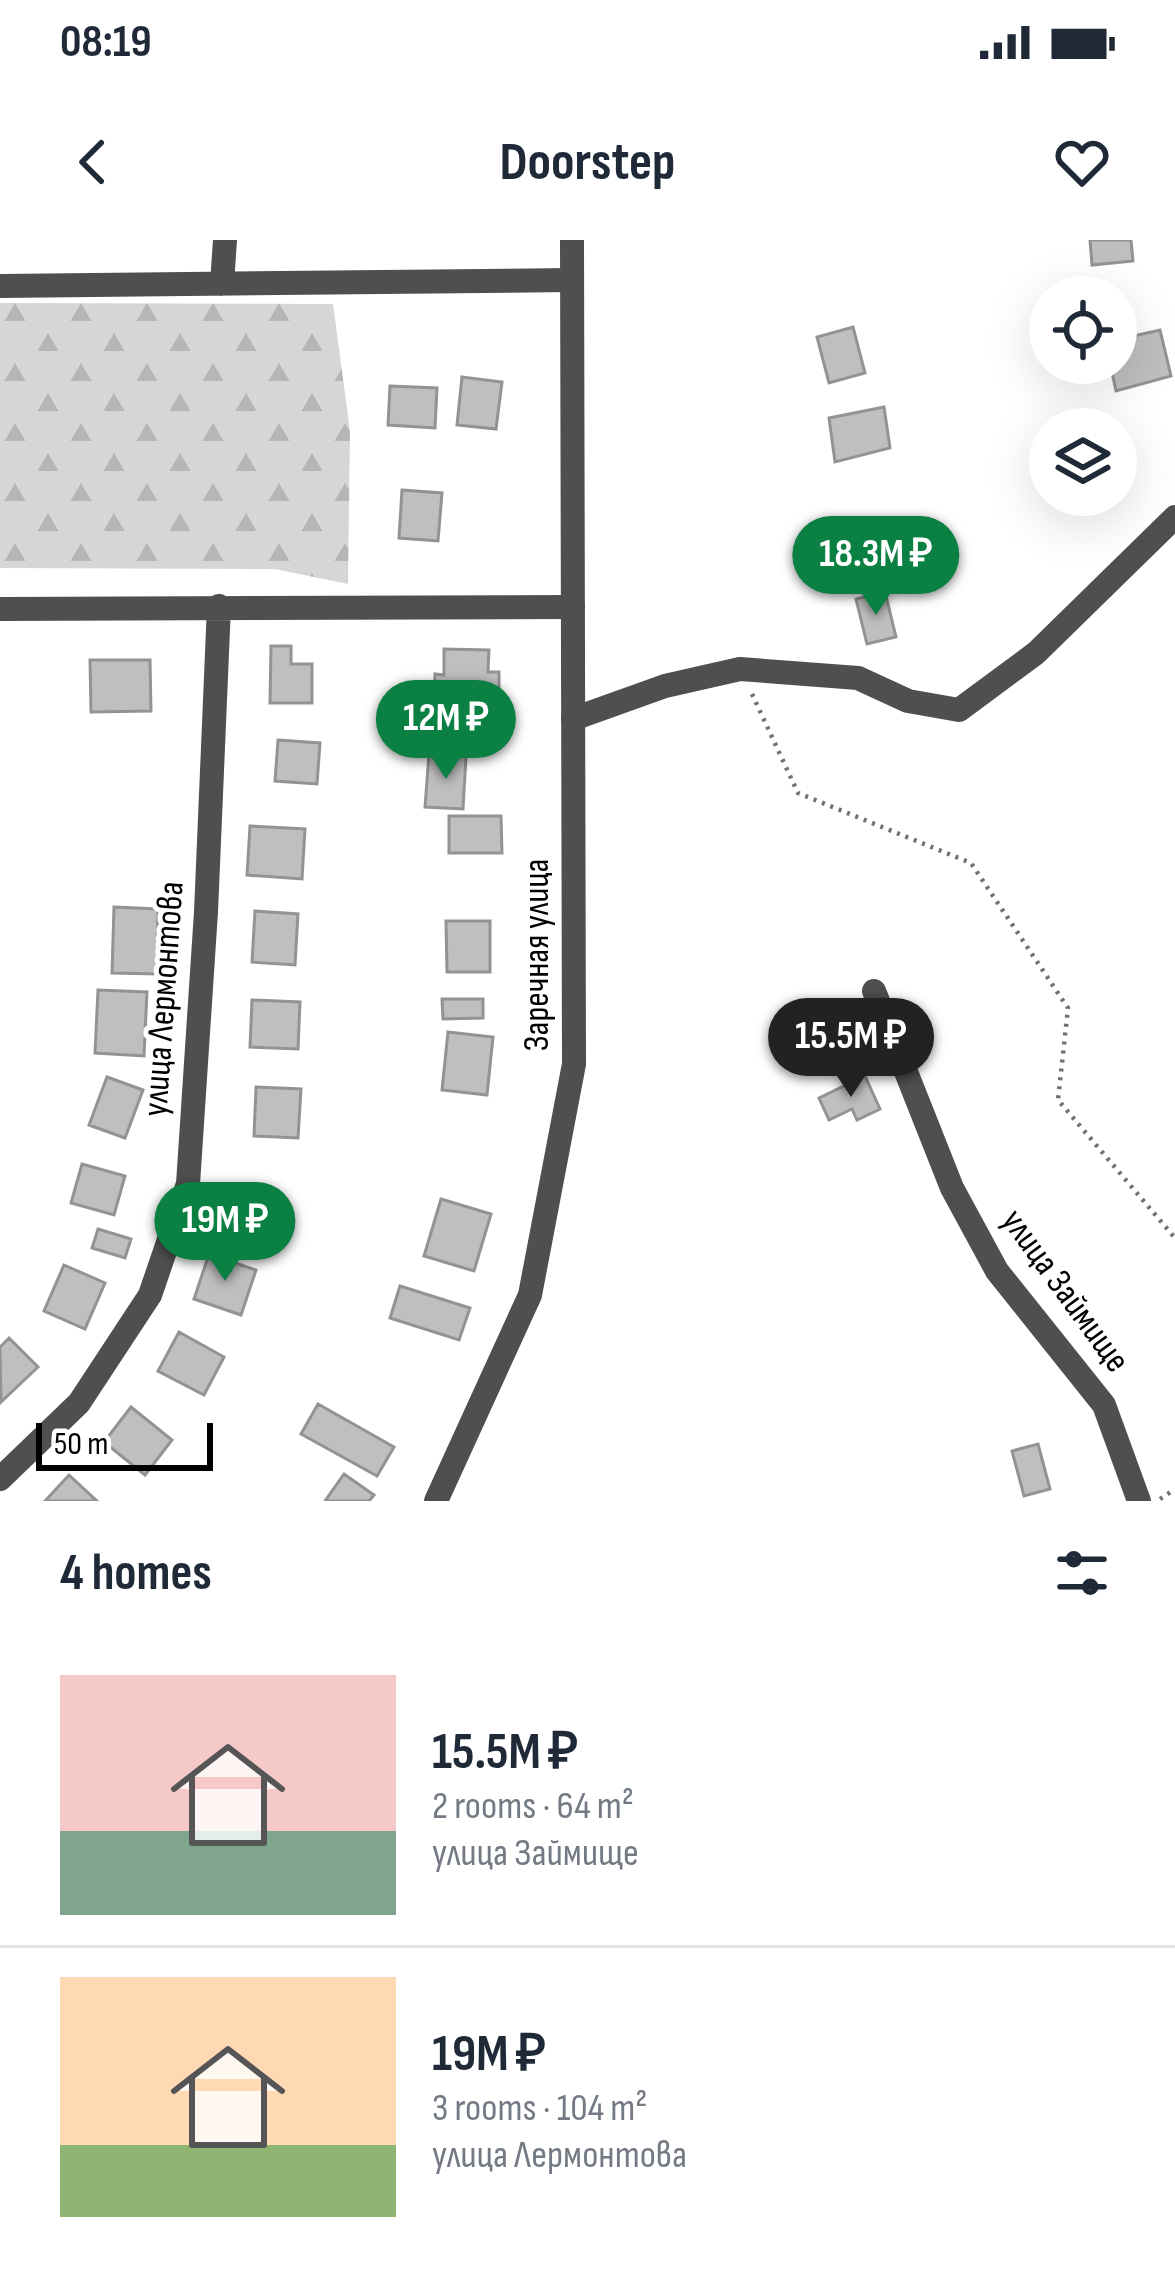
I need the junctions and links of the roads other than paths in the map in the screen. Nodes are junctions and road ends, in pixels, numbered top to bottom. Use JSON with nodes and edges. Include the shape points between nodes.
{"nodes":[{"id":1,"x":225,"y":240,"type":"edge"},
{"id":2,"x":572,"y":240,"type":"edge"},
{"id":3,"x":572,"y":280,"type":"junction"},
{"id":4,"x":223,"y":284,"type":"junction"},
{"id":5,"x":0,"y":286,"type":"edge"},
{"id":6,"x":1175,"y":517,"type":"edge"},
{"id":7,"x":219,"y":606,"type":"junction"},
{"id":8,"x":573,"y":607,"type":"junction"},
{"id":9,"x":0,"y":609,"type":"edge"},
{"id":10,"x":573,"y":719,"type":"junction"},
{"id":11,"x":874,"y":991,"type":"dead end"},
{"id":12,"x":0,"y":1479,"type":"edge"},
{"id":13,"x":436,"y":1501,"type":"edge"},
{"id":14,"x":1139,"y":1501,"type":"edge"}],
"edges":[{"from":1,"to":4,"type":"street"},
{"from":2,"to":3,"type":"street","name":"Заречная улица"},
{"from":3,"to":4,"type":"street"},
{"from":3,"to":8,"type":"street","name":"Заречная улица"},
{"from":4,"to":5,"type":"street"},
{"from":6,"to":10,"type":"street","via":[[1036,653],[959,710],[857,678],[740,669]]},
{"from":7,"to":8,"type":"street"},
{"from":7,"to":9,"type":"street"},
{"from":7,"to":12,"type":"street","name":"улица Лермонтова","via":[[188,1184],[150,1295],[79,1403]]},
{"from":8,"to":10,"type":"street","name":"Заречная улица"},
{"from":10,"to":13,"type":"street","name":"Заречная улица","via":[[574,1064],[560,1154],[530,1294]]},
{"from":11,"to":14,"type":"street","name":"улица Займище","via":[[952,1188],[997,1271],[1104,1405]]}]}
